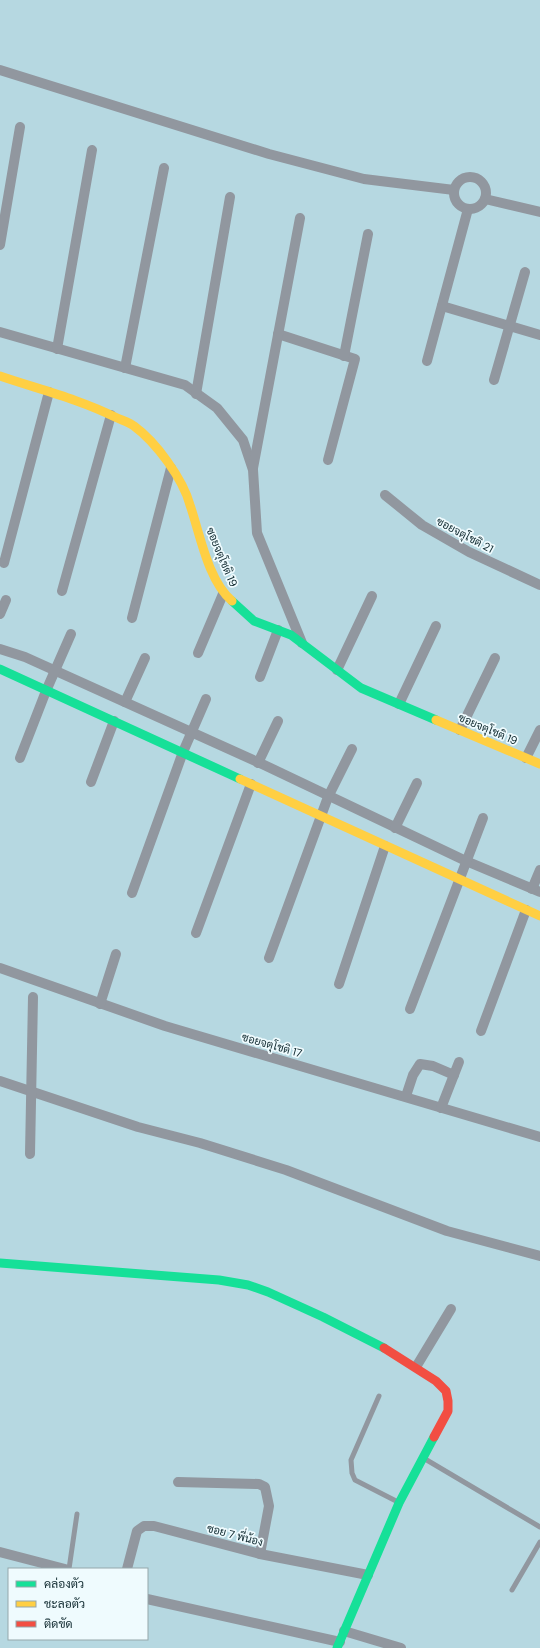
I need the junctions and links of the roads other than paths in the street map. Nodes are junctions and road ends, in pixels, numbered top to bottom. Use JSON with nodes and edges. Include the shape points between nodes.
{"nodes":[{"id":1,"x":0,"y":70,"type":"edge"},
{"id":2,"x":20,"y":127,"type":"dead end"},
{"id":3,"x":92,"y":150,"type":"dead end"},
{"id":4,"x":164,"y":168,"type":"dead end"},
{"id":5,"x":454,"y":190,"type":"junction"},
{"id":6,"x":230,"y":197,"type":"dead end"},
{"id":7,"x":485,"y":199,"type":"junction"},
{"id":8,"x":468,"y":209,"type":"junction"},
{"id":9,"x":540,"y":212,"type":"edge"},
{"id":10,"x":300,"y":218,"type":"dead end"},
{"id":11,"x":368,"y":234,"type":"dead end"},
{"id":12,"x":0,"y":245,"type":"edge"},
{"id":13,"x":525,"y":272,"type":"dead end"},
{"id":14,"x":442,"y":306,"type":"junction"},
{"id":15,"x":509,"y":326,"type":"junction"},
{"id":16,"x":0,"y":332,"type":"edge"},
{"id":17,"x":278,"y":334,"type":"junction"},
{"id":18,"x":540,"y":335,"type":"edge"},
{"id":19,"x":57,"y":349,"type":"junction"},
{"id":20,"x":344,"y":356,"type":"junction"},
{"id":21,"x":427,"y":361,"type":"dead end"},
{"id":22,"x":125,"y":368,"type":"junction"},
{"id":23,"x":0,"y":376,"type":"edge"},
{"id":24,"x":494,"y":380,"type":"dead end"},
{"id":25,"x":49,"y":392,"type":"junction"},
{"id":26,"x":196,"y":394,"type":"junction"},
{"id":27,"x":112,"y":415,"type":"junction"},
{"id":28,"x":328,"y":460,"type":"dead end"},
{"id":29,"x":171,"y":468,"type":"junction"},
{"id":30,"x":253,"y":470,"type":"junction"},
{"id":31,"x":385,"y":495,"type":"dead end"},
{"id":32,"x":4,"y":563,"type":"dead end"},
{"id":33,"x":540,"y":585,"type":"edge"},
{"id":34,"x":62,"y":591,"type":"dead end"},
{"id":35,"x":223,"y":594,"type":"junction"},
{"id":36,"x":372,"y":596,"type":"dead end"},
{"id":37,"x":6,"y":600,"type":"dead end"},
{"id":38,"x":0,"y":614,"type":"edge"},
{"id":39,"x":132,"y":618,"type":"dead end"},
{"id":40,"x":436,"y":626,"type":"dead end"},
{"id":41,"x":278,"y":630,"type":"junction"},
{"id":42,"x":71,"y":634,"type":"dead end"},
{"id":43,"x":303,"y":645,"type":"junction"},
{"id":44,"x":0,"y":649,"type":"edge"},
{"id":45,"x":198,"y":653,"type":"dead end"},
{"id":46,"x":145,"y":658,"type":"dead end"},
{"id":47,"x":495,"y":658,"type":"dead end"},
{"id":48,"x":0,"y":669,"type":"edge"},
{"id":49,"x":337,"y":670,"type":"junction"},
{"id":50,"x":54,"y":671,"type":"junction"},
{"id":51,"x":260,"y":677,"type":"dead end"},
{"id":52,"x":46,"y":690,"type":"junction"},
{"id":53,"x":206,"y":699,"type":"dead end"},
{"id":54,"x":125,"y":702,"type":"junction"},
{"id":55,"x":399,"y":704,"type":"junction"},
{"id":56,"x":114,"y":720,"type":"junction"},
{"id":57,"x":278,"y":721,"type":"dead end"},
{"id":58,"x":460,"y":730,"type":"junction"},
{"id":59,"x":540,"y":730,"type":"edge"},
{"id":60,"x":191,"y":732,"type":"junction"},
{"id":61,"x":352,"y":749,"type":"dead end"},
{"id":62,"x":183,"y":752,"type":"junction"},
{"id":63,"x":20,"y":758,"type":"dead end"},
{"id":64,"x":526,"y":758,"type":"junction"},
{"id":65,"x":258,"y":763,"type":"junction"},
{"id":66,"x":540,"y":764,"type":"edge"},
{"id":67,"x":91,"y":782,"type":"dead end"},
{"id":68,"x":416,"y":783,"type":"dead end"},
{"id":69,"x":251,"y":784,"type":"junction"},
{"id":70,"x":328,"y":796,"type":"junction"},
{"id":71,"x":320,"y":818,"type":"junction"},
{"id":72,"x":483,"y":818,"type":"dead end"},
{"id":73,"x":395,"y":828,"type":"junction"},
{"id":74,"x":386,"y":846,"type":"junction"},
{"id":75,"x":466,"y":861,"type":"junction"},
{"id":76,"x":540,"y":870,"type":"edge"},
{"id":77,"x":459,"y":878,"type":"junction"},
{"id":78,"x":536,"y":891,"type":"edge"},
{"id":79,"x":132,"y":893,"type":"dead end"},
{"id":80,"x":526,"y":910,"type":"junction"},
{"id":81,"x":540,"y":916,"type":"edge"},
{"id":82,"x":196,"y":933,"type":"dead end"},
{"id":83,"x":116,"y":954,"type":"dead end"},
{"id":84,"x":269,"y":958,"type":"dead end"},
{"id":85,"x":0,"y":968,"type":"edge"},
{"id":86,"x":339,"y":984,"type":"dead end"},
{"id":87,"x":33,"y":997,"type":"dead end"},
{"id":88,"x":100,"y":1004,"type":"junction"},
{"id":89,"x":410,"y":1009,"type":"dead end"},
{"id":90,"x":481,"y":1031,"type":"dead end"},
{"id":91,"x":459,"y":1062,"type":"dead end"},
{"id":92,"x":454,"y":1074,"type":"junction"},
{"id":93,"x":0,"y":1081,"type":"edge"},
{"id":94,"x":30,"y":1090,"type":"junction"},
{"id":95,"x":406,"y":1096,"type":"junction"},
{"id":96,"x":441,"y":1108,"type":"junction"},
{"id":97,"x":540,"y":1137,"type":"edge"},
{"id":98,"x":30,"y":1154,"type":"dead end"},
{"id":99,"x":540,"y":1256,"type":"edge"},
{"id":100,"x":0,"y":1263,"type":"edge"},
{"id":101,"x":451,"y":1308,"type":"dead end"},
{"id":102,"x":416,"y":1367,"type":"junction"},
{"id":103,"x":378,"y":1396,"type":"dead end"},
{"id":104,"x":424,"y":1458,"type":"junction"},
{"id":105,"x":178,"y":1482,"type":"dead end"},
{"id":106,"x":399,"y":1503,"type":"junction"},
{"id":107,"x":77,"y":1514,"type":"dead end"},
{"id":108,"x":540,"y":1527,"type":"edge"},
{"id":109,"x":540,"y":1542,"type":"edge"},
{"id":110,"x":0,"y":1552,"type":"edge"},
{"id":111,"x":260,"y":1554,"type":"junction"},
{"id":112,"x":61,"y":1568,"type":"edge"},
{"id":113,"x":69,"y":1568,"type":"edge"},
{"id":114,"x":127,"y":1568,"type":"edge"},
{"id":115,"x":368,"y":1575,"type":"junction"},
{"id":116,"x":512,"y":1590,"type":"dead end"},
{"id":117,"x":148,"y":1599,"type":"edge"},
{"id":118,"x":344,"y":1631,"type":"junction"},
{"id":119,"x":338,"y":1645,"type":"edge"},
{"id":120,"x":401,"y":1648,"type":"edge"}],
"edges":[{"from":1,"to":5,"type":"street","via":[[269,154],[364,179]]},
{"from":2,"to":12,"type":"street"},
{"from":3,"to":19,"type":"street"},
{"from":4,"to":22,"type":"street"},
{"from":5,"to":7,"type":"street","via":[[459,181],[475,177],[486,188]]},
{"from":5,"to":8,"type":"street","via":[[455,200],[462,208]]},
{"from":6,"to":26,"type":"street"},
{"from":7,"to":8,"type":"street","via":[[478,207]]},
{"from":7,"to":9,"type":"street"},
{"from":8,"to":14,"type":"street"},
{"from":10,"to":17,"type":"street"},
{"from":11,"to":20,"type":"street"},
{"from":13,"to":15,"type":"street"},
{"from":14,"to":15,"type":"street"},
{"from":14,"to":21,"type":"street"},
{"from":15,"to":18,"type":"street"},
{"from":15,"to":24,"type":"street"},
{"from":16,"to":19,"type":"street"},
{"from":17,"to":20,"type":"street"},
{"from":17,"to":30,"type":"street"},
{"from":19,"to":22,"type":"street"},
{"from":20,"to":28,"type":"street","via":[[355,359]]},
{"from":22,"to":26,"type":"street","via":[[184,385]]},
{"from":23,"to":25,"type":"street","name":"ซอยจตุโชติ 19"},
{"from":25,"to":27,"type":"street","name":"ซอยจตุโชติ 19"},
{"from":25,"to":32,"type":"street"},
{"from":26,"to":30,"type":"street","via":[[217,408],[243,440]]},
{"from":27,"to":29,"type":"street","name":"ซอยจตุโชติ 19","via":[[134,426],[159,451]]},
{"from":27,"to":34,"type":"street"},
{"from":29,"to":35,"type":"street","name":"ซอยจตุโชติ 19","via":[[190,503],[202,545]]},
{"from":29,"to":39,"type":"street"},
{"from":30,"to":43,"type":"street","via":[[257,533]]},
{"from":31,"to":33,"type":"street","name":"ซอยจตุโชติ 21","via":[[422,525],[469,552]]},
{"from":35,"to":41,"type":"street","name":"ซอยจตุโชติ 19","via":[[254,621]]},
{"from":35,"to":45,"type":"street"},
{"from":36,"to":49,"type":"street"},
{"from":37,"to":38,"type":"street"},
{"from":40,"to":55,"type":"street"},
{"from":41,"to":43,"type":"street","name":"ซอยจตุโชติ 19","via":[[291,635]]},
{"from":41,"to":51,"type":"street"},
{"from":42,"to":50,"type":"street"},
{"from":43,"to":49,"type":"street","name":"ซอยจตุโชติ 19"},
{"from":44,"to":50,"type":"street","via":[[25,657]]},
{"from":46,"to":54,"type":"street"},
{"from":47,"to":58,"type":"street"},
{"from":48,"to":52,"type":"street"},
{"from":49,"to":55,"type":"street","name":"ซอยจตุโชติ 19","via":[[361,688]]},
{"from":50,"to":52,"type":"street"},
{"from":50,"to":54,"type":"street"},
{"from":52,"to":56,"type":"street"},
{"from":52,"to":63,"type":"street"},
{"from":53,"to":60,"type":"street"},
{"from":54,"to":60,"type":"street"},
{"from":55,"to":58,"type":"street","name":"ซอยจตุโชติ 19"},
{"from":56,"to":62,"type":"street"},
{"from":56,"to":67,"type":"street"},
{"from":57,"to":65,"type":"street"},
{"from":58,"to":64,"type":"street","name":"ซอยจตุโชติ 19"},
{"from":59,"to":64,"type":"street"},
{"from":60,"to":62,"type":"street"},
{"from":60,"to":65,"type":"street"},
{"from":61,"to":70,"type":"street"},
{"from":62,"to":69,"type":"street"},
{"from":62,"to":79,"type":"street"},
{"from":64,"to":66,"type":"street","name":"ซอยจตุโชติ 19"},
{"from":65,"to":70,"type":"street"},
{"from":68,"to":73,"type":"street"},
{"from":69,"to":71,"type":"street"},
{"from":69,"to":82,"type":"street"},
{"from":70,"to":71,"type":"street"},
{"from":70,"to":73,"type":"street"},
{"from":71,"to":74,"type":"street"},
{"from":71,"to":84,"type":"street"},
{"from":72,"to":75,"type":"street"},
{"from":73,"to":75,"type":"street"},
{"from":74,"to":77,"type":"street"},
{"from":74,"to":86,"type":"street"},
{"from":75,"to":77,"type":"street"},
{"from":75,"to":78,"type":"street"},
{"from":76,"to":78,"type":"street"},
{"from":77,"to":80,"type":"street"},
{"from":77,"to":89,"type":"street"},
{"from":80,"to":81,"type":"street"},
{"from":80,"to":90,"type":"street"},
{"from":83,"to":88,"type":"street"},
{"from":85,"to":88,"type":"street","name":"ซอยจตุโชติ 17"},
{"from":87,"to":94,"type":"street"},
{"from":88,"to":95,"type":"street","name":"ซอยจตุโชติ 17","via":[[172,1028]]},
{"from":91,"to":92,"type":"street"},
{"from":92,"to":95,"type":"street","via":[[420,1064],[413,1075]]},
{"from":92,"to":96,"type":"street"},
{"from":93,"to":94,"type":"street"},
{"from":94,"to":98,"type":"street"},
{"from":94,"to":99,"type":"street","via":[[138,1127],[286,1170],[448,1231]]},
{"from":95,"to":96,"type":"street","name":"ซอยจตุโชติ 17"},
{"from":96,"to":97,"type":"street","name":"ซอยจตุโชติ 17"},
{"from":100,"to":102,"type":"street","via":[[219,1280],[252,1286],[308,1308]]},
{"from":101,"to":102,"type":"street"},
{"from":102,"to":104,"type":"street","via":[[446,1389],[449,1402],[448,1412]]},
{"from":103,"to":106,"type":"lane","via":[[351,1460],[352,1473],[355,1480]]},
{"from":104,"to":106,"type":"street"},
{"from":104,"to":108,"type":"lane"},
{"from":105,"to":111,"type":"street","via":[[258,1484],[265,1487],[269,1506]]},
{"from":106,"to":115,"type":"street"},
{"from":107,"to":113,"type":"lane"},
{"from":109,"to":116,"type":"lane"},
{"from":110,"to":112,"type":"street"},
{"from":111,"to":114,"type":"street","name":"ซอย 7 พี่น้อง","via":[[154,1526],[144,1526],[138,1531]]},
{"from":111,"to":115,"type":"street","name":"ซอย 7 พี่น้อง"},
{"from":115,"to":118,"type":"street"},
{"from":117,"to":119,"type":"street"},
{"from":118,"to":119,"type":"street"},
{"from":118,"to":120,"type":"street"}]}
